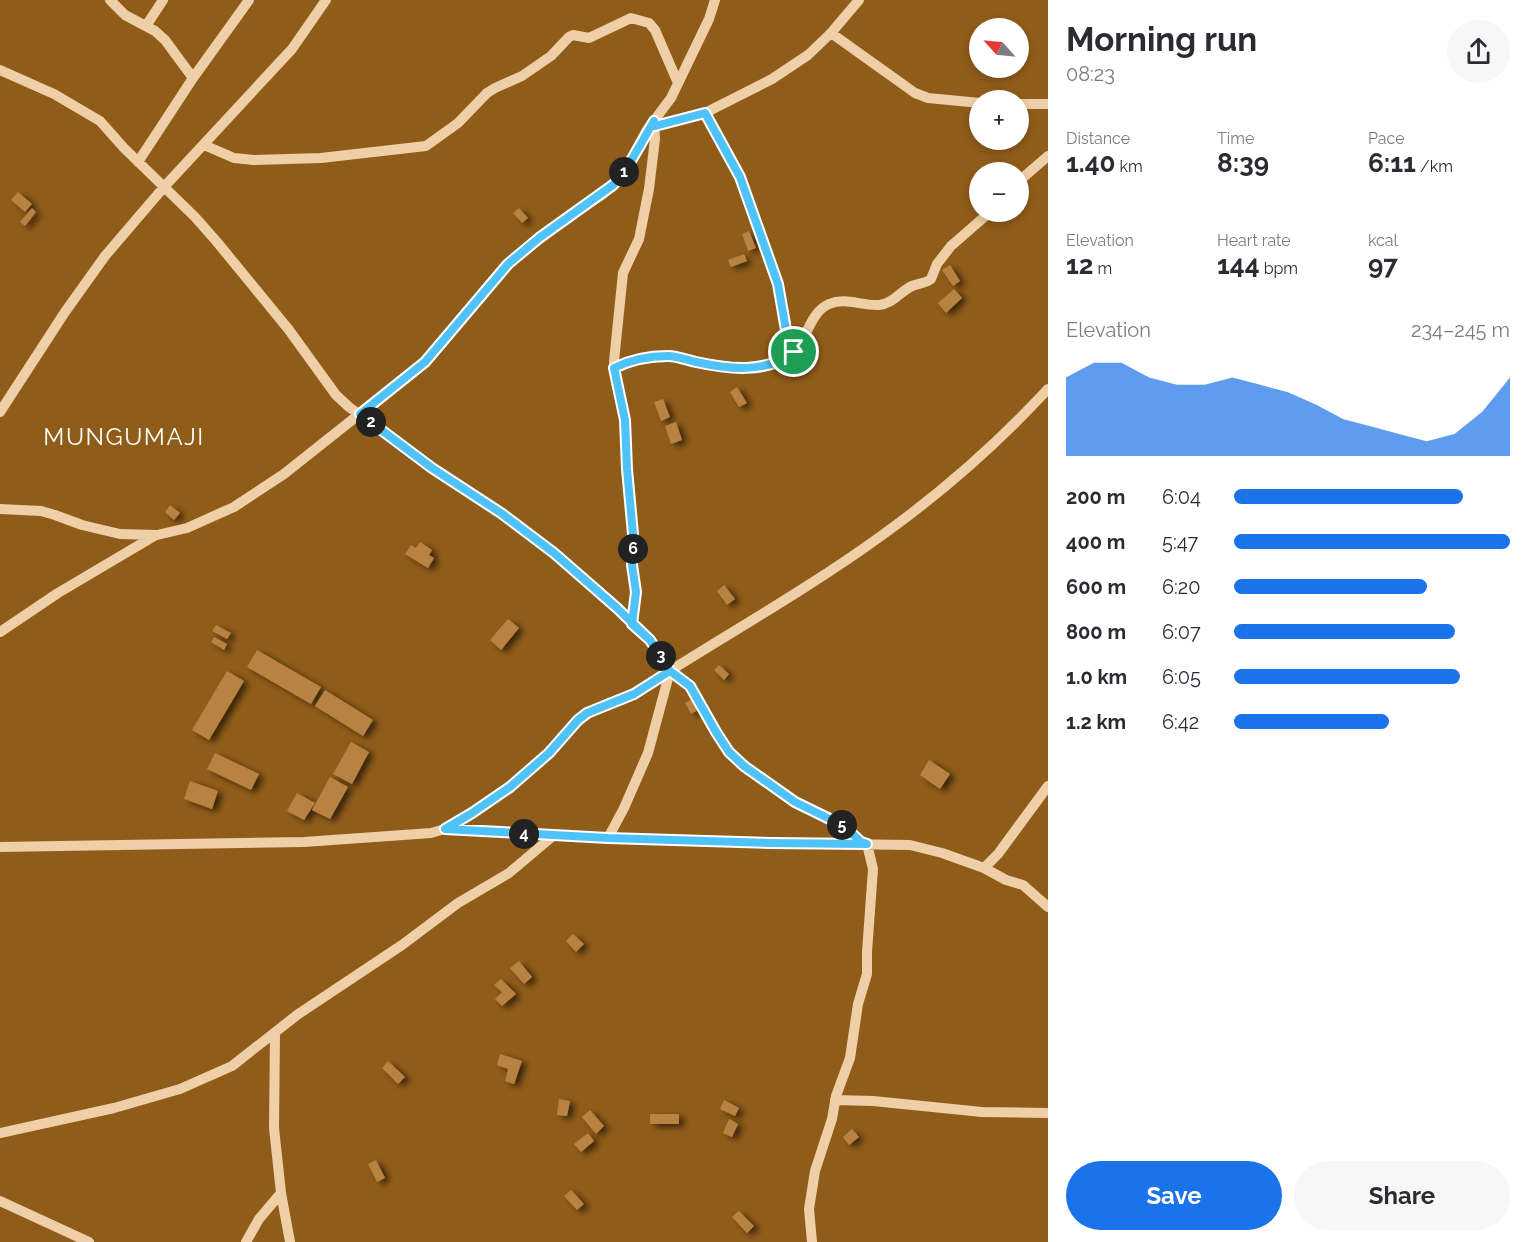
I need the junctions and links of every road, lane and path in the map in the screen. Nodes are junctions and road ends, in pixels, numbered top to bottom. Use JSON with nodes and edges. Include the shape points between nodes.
{"nodes":[{"id":1,"x":110,"y":0,"type":"edge"},
{"id":2,"x":163,"y":0,"type":"edge"},
{"id":3,"x":249,"y":0,"type":"edge"},
{"id":4,"x":326,"y":0,"type":"edge"},
{"id":5,"x":716,"y":0,"type":"edge"},
{"id":6,"x":859,"y":0,"type":"edge"},
{"id":7,"x":146,"y":26,"type":"junction"},
{"id":8,"x":831,"y":33,"type":"junction"},
{"id":9,"x":0,"y":70,"type":"edge"},
{"id":10,"x":193,"y":78,"type":"junction"},
{"id":11,"x":678,"y":83,"type":"junction"},
{"id":12,"x":969,"y":102,"type":"edge"},
{"id":13,"x":1029,"y":104,"type":"edge"},
{"id":14,"x":1048,"y":104,"type":"edge"},
{"id":15,"x":705,"y":113,"type":"junction"},
{"id":16,"x":655,"y":123,"type":"junction"},
{"id":17,"x":204,"y":145,"type":"junction"},
{"id":18,"x":1048,"y":156,"type":"edge"},
{"id":19,"x":138,"y":162,"type":"junction"},
{"id":20,"x":1029,"y":172,"type":"edge"},
{"id":21,"x":164,"y":187,"type":"junction"},
{"id":22,"x":979,"y":222,"type":"edge"},
{"id":23,"x":794,"y":352,"type":"junction"},
{"id":24,"x":614,"y":368,"type":"junction"},
{"id":25,"x":1048,"y":389,"type":"edge"},
{"id":26,"x":0,"y":412,"type":"edge"},
{"id":27,"x":360,"y":414,"type":"junction"},
{"id":28,"x":0,"y":509,"type":"edge"},
{"id":29,"x":157,"y":535,"type":"junction"},
{"id":30,"x":632,"y":624,"type":"junction"},
{"id":31,"x":0,"y":632,"type":"edge"},
{"id":32,"x":670,"y":671,"type":"junction"},
{"id":33,"x":1048,"y":786,"type":"edge"},
{"id":34,"x":445,"y":829,"type":"junction"},
{"id":35,"x":553,"y":836,"type":"junction"},
{"id":36,"x":608,"y":838,"type":"junction"},
{"id":37,"x":867,"y":844,"type":"junction"},
{"id":38,"x":0,"y":847,"type":"edge"},
{"id":39,"x":984,"y":868,"type":"junction"},
{"id":40,"x":1023,"y":885,"type":"junction"},
{"id":41,"x":1048,"y":896,"type":"edge"},
{"id":42,"x":1048,"y":907,"type":"edge"},
{"id":43,"x":275,"y":1033,"type":"junction"},
{"id":44,"x":836,"y":1100,"type":"junction"},
{"id":45,"x":1048,"y":1113,"type":"edge"},
{"id":46,"x":0,"y":1133,"type":"edge"},
{"id":47,"x":281,"y":1193,"type":"junction"},
{"id":48,"x":0,"y":1201,"type":"edge"},
{"id":49,"x":89,"y":1242,"type":"edge"},
{"id":50,"x":246,"y":1242,"type":"edge"},
{"id":51,"x":290,"y":1242,"type":"edge"},
{"id":52,"x":812,"y":1242,"type":"edge"}],
"edges":[{"from":1,"to":7,"type":"street","via":[[125,15]]},
{"from":2,"to":7,"type":"street"},
{"from":3,"to":10,"type":"street"},
{"from":4,"to":17,"type":"street","via":[[292,49]]},
{"from":5,"to":11,"type":"street"},
{"from":6,"to":8,"type":"street"},
{"from":7,"to":10,"type":"street","via":[[165,40]]},
{"from":8,"to":12,"type":"street","via":[[915,93]]},
{"from":8,"to":15,"type":"street","via":[[782,73]]},
{"from":9,"to":19,"type":"street","via":[[54,94],[100,121]]},
{"from":10,"to":19,"type":"street"},
{"from":11,"to":16,"type":"street"},
{"from":11,"to":17,"type":"street","via":[[655,30],[649,23],[631,18],[589,38],[569,37],[551,56],[522,76],[487,93],[458,123],[426,146],[321,158],[254,160],[234,158]]},
{"from":13,"to":14,"type":"street"},
{"from":15,"to":16,"type":"street"},
{"from":15,"to":23,"type":"street","via":[[740,177],[778,284],[788,340]]},
{"from":16,"to":24,"type":"street","via":[[643,223],[623,273]]},
{"from":16,"to":27,"type":"street","via":[[613,185],[508,264],[430,358]]},
{"from":17,"to":21,"type":"street"},
{"from":18,"to":20,"type":"street"},
{"from":19,"to":21,"type":"street"},
{"from":21,"to":26,"type":"street","via":[[105,256]]},
{"from":21,"to":27,"type":"street","via":[[217,242],[336,395]]},
{"from":22,"to":23,"type":"street","via":[[951,246],[927,282],[910,287],[889,303],[845,301],[826,305],[818,311]]},
{"from":23,"to":24,"type":"street","via":[[756,367],[723,367],[670,356],[643,358]]},
{"from":24,"to":30,"type":"street","via":[[625,420],[634,545],[636,592]]},
{"from":25,"to":32,"type":"street","via":[[1003,436],[883,535]]},
{"from":27,"to":29,"type":"street","via":[[284,474],[234,507],[187,528]]},
{"from":27,"to":30,"type":"street","via":[[536,539]]},
{"from":28,"to":29,"type":"street","via":[[41,511],[120,534]]},
{"from":29,"to":31,"type":"street"},
{"from":30,"to":32,"type":"street","via":[[650,640]]},
{"from":32,"to":34,"type":"street","via":[[634,694],[587,713],[510,787]]},
{"from":32,"to":36,"type":"street","via":[[648,753]]},
{"from":32,"to":37,"type":"street","via":[[690,686],[729,752],[744,766],[795,802],[844,826]]},
{"from":33,"to":39,"type":"street"},
{"from":34,"to":35,"type":"street"},
{"from":34,"to":38,"type":"street","via":[[304,842]]},
{"from":35,"to":36,"type":"street"},
{"from":35,"to":43,"type":"street","via":[[509,873],[458,903]]},
{"from":36,"to":37,"type":"street"},
{"from":37,"to":39,"type":"street","via":[[927,848]]},
{"from":37,"to":44,"type":"street","via":[[873,869],[867,974],[850,1058]]},
{"from":39,"to":40,"type":"street"},
{"from":40,"to":41,"type":"street"},
{"from":40,"to":42,"type":"street"},
{"from":43,"to":46,"type":"street","via":[[232,1066],[180,1089]]},
{"from":43,"to":47,"type":"street","via":[[274,1128]]},
{"from":44,"to":45,"type":"street","via":[[982,1112]]},
{"from":44,"to":52,"type":"street","via":[[810,1201]]},
{"from":47,"to":50,"type":"street"},
{"from":47,"to":51,"type":"street"},
{"from":48,"to":49,"type":"street"}]}
